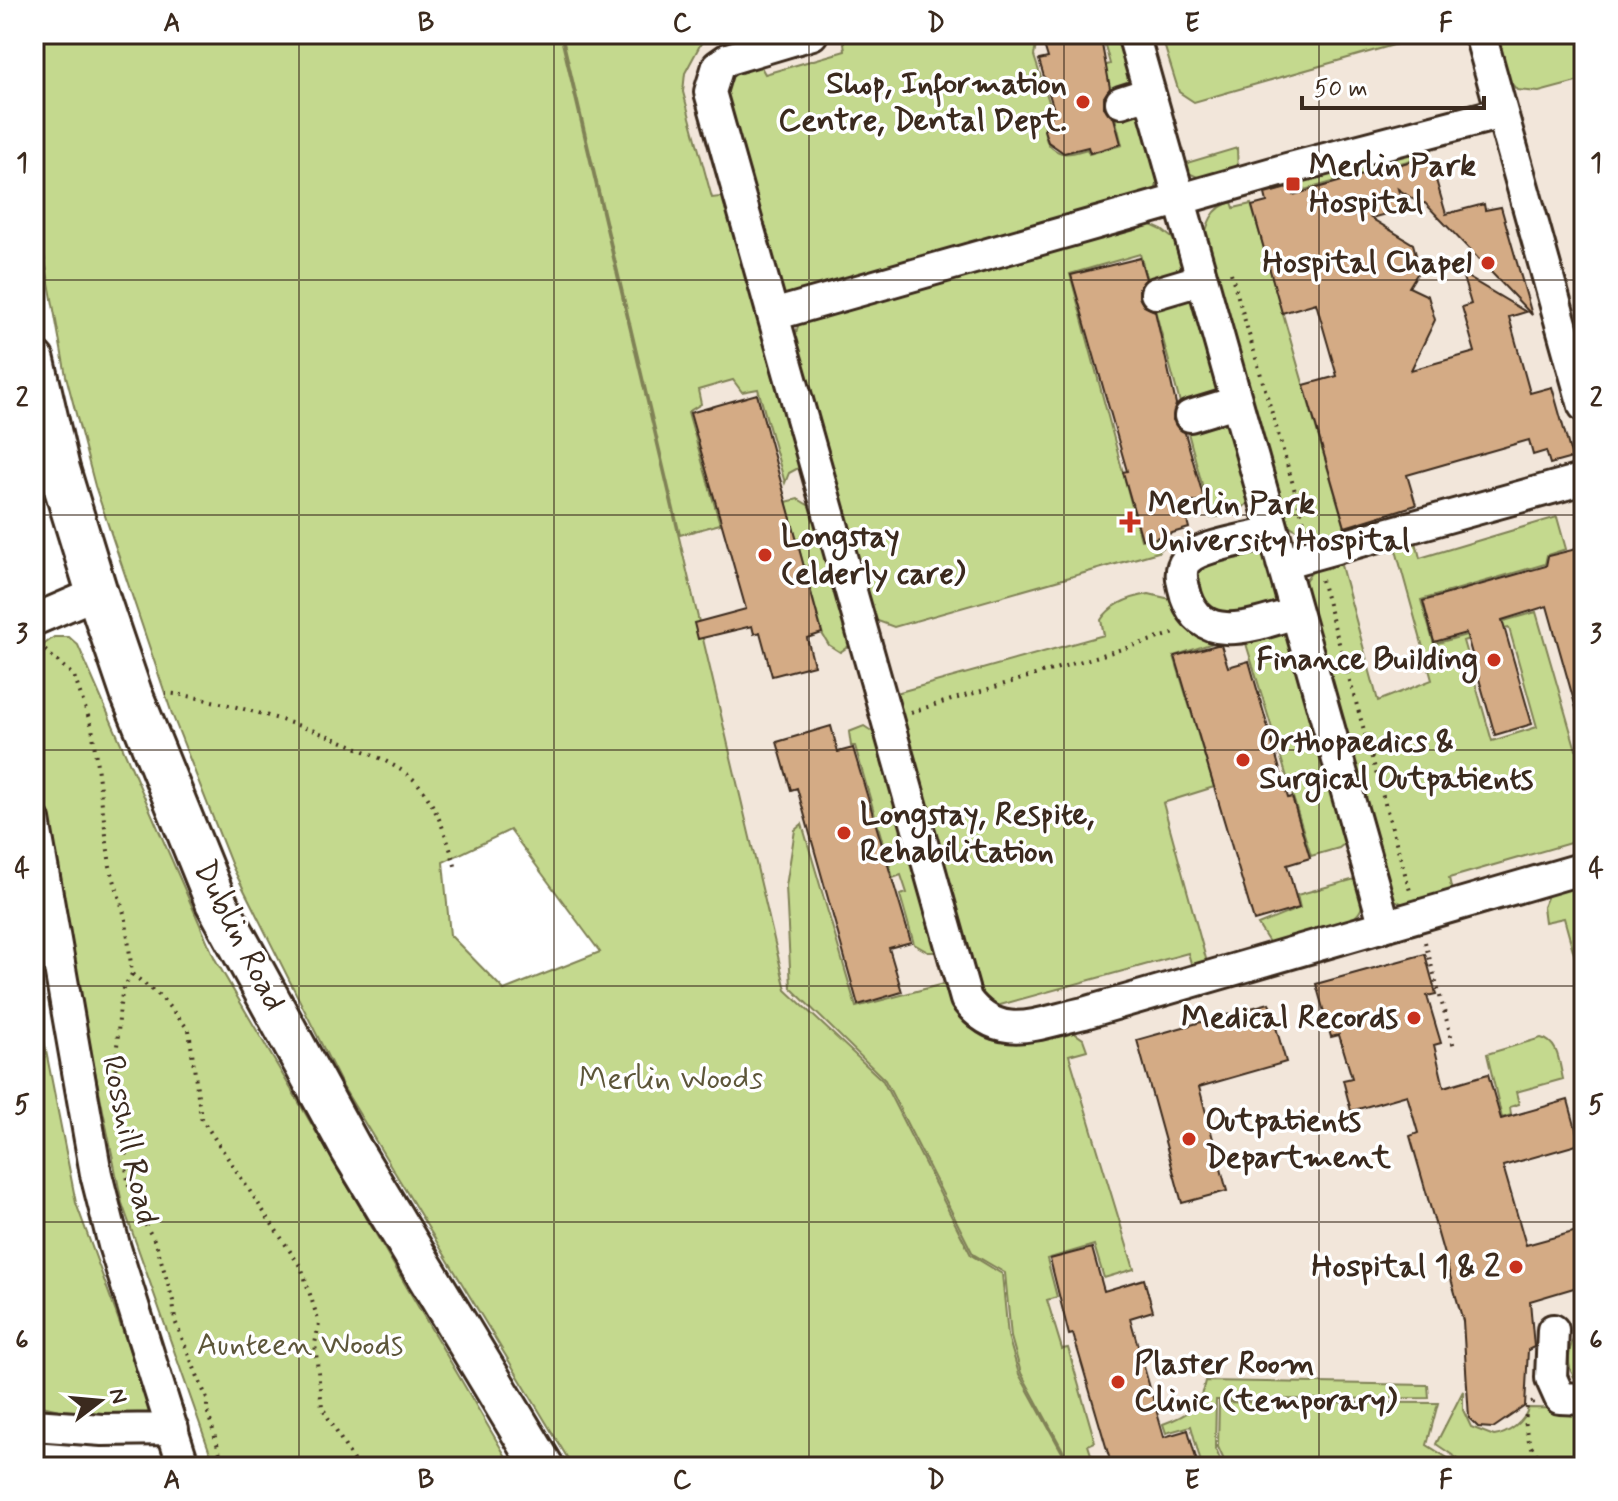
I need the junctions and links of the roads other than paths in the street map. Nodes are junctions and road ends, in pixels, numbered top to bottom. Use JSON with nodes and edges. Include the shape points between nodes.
{"nodes":[{"id":1,"x":1133,"y":34,"type":"edge"},
{"id":2,"x":1480,"y":34,"type":"edge"},
{"id":3,"x":804,"y":35,"type":"edge"},
{"id":4,"x":1502,"y":113,"type":"junction"},
{"id":5,"x":1178,"y":200,"type":"junction"},
{"id":6,"x":1200,"y":280,"type":"junction"},
{"id":7,"x":1156,"y":293,"type":"dead end"},
{"id":8,"x":773,"y":315,"type":"junction"},
{"id":9,"x":34,"y":361,"type":"edge"},
{"id":10,"x":1236,"y":402,"type":"junction"},
{"id":11,"x":1584,"y":406,"type":"edge"},
{"id":12,"x":1190,"y":416,"type":"dead end"},
{"id":13,"x":1584,"y":479,"type":"edge"},
{"id":14,"x":1273,"y":533,"type":"junction"},
{"id":15,"x":1282,"y":563,"type":"junction"},
{"id":16,"x":97,"y":593,"type":"junction"},
{"id":17,"x":1296,"y":613,"type":"junction"},
{"id":18,"x":34,"y":620,"type":"edge"},
{"id":19,"x":34,"y":820,"type":"edge"},
{"id":20,"x":1584,"y":868,"type":"edge"},
{"id":21,"x":1384,"y":923,"type":"junction"},
{"id":22,"x":1553,"y":1330,"type":"dead end"},
{"id":23,"x":1584,"y":1399,"type":"edge"},
{"id":24,"x":34,"y":1425,"type":"edge"},
{"id":25,"x":173,"y":1429,"type":"junction"},
{"id":26,"x":184,"y":1467,"type":"edge"},
{"id":27,"x":543,"y":1467,"type":"edge"}],
"edges":[{"from":1,"to":5,"type":"street","via":[[1135,98]]},
{"from":2,"to":4,"type":"street"},
{"from":3,"to":8,"type":"street","via":[[728,59],[718,66],[710,92]]},
{"from":4,"to":5,"type":"street"},
{"from":4,"to":11,"type":"street"},
{"from":5,"to":6,"type":"street"},
{"from":5,"to":8,"type":"street"},
{"from":6,"to":7,"type":"street"},
{"from":6,"to":10,"type":"street"},
{"from":8,"to":21,"type":"street","via":[[966,999],[989,1024],[1019,1027],[1084,1013]]},
{"from":9,"to":16,"type":"main road","name":"Dublin Road","via":[[59,469]]},
{"from":10,"to":12,"type":"street"},
{"from":10,"to":14,"type":"street"},
{"from":13,"to":15,"type":"street"},
{"from":14,"to":15,"type":"street"},
{"from":14,"to":17,"type":"street","via":[[1187,559],[1181,573],[1185,590],[1191,609],[1205,625],[1217,629],[1248,627]]},
{"from":15,"to":17,"type":"street"},
{"from":16,"to":18,"type":"street"},
{"from":16,"to":27,"type":"main road","name":"Dublin Road","via":[[131,693],[216,902],[351,1149]]},
{"from":17,"to":21,"type":"street"},
{"from":19,"to":25,"type":"street","name":"Rosshill Road","via":[[96,1174]]},
{"from":20,"to":21,"type":"street"},
{"from":22,"to":23,"type":"street","via":[[1555,1387],[1560,1398]]},
{"from":24,"to":25,"type":"street"},
{"from":25,"to":26,"type":"street","name":"Rosshill Road"}]}
